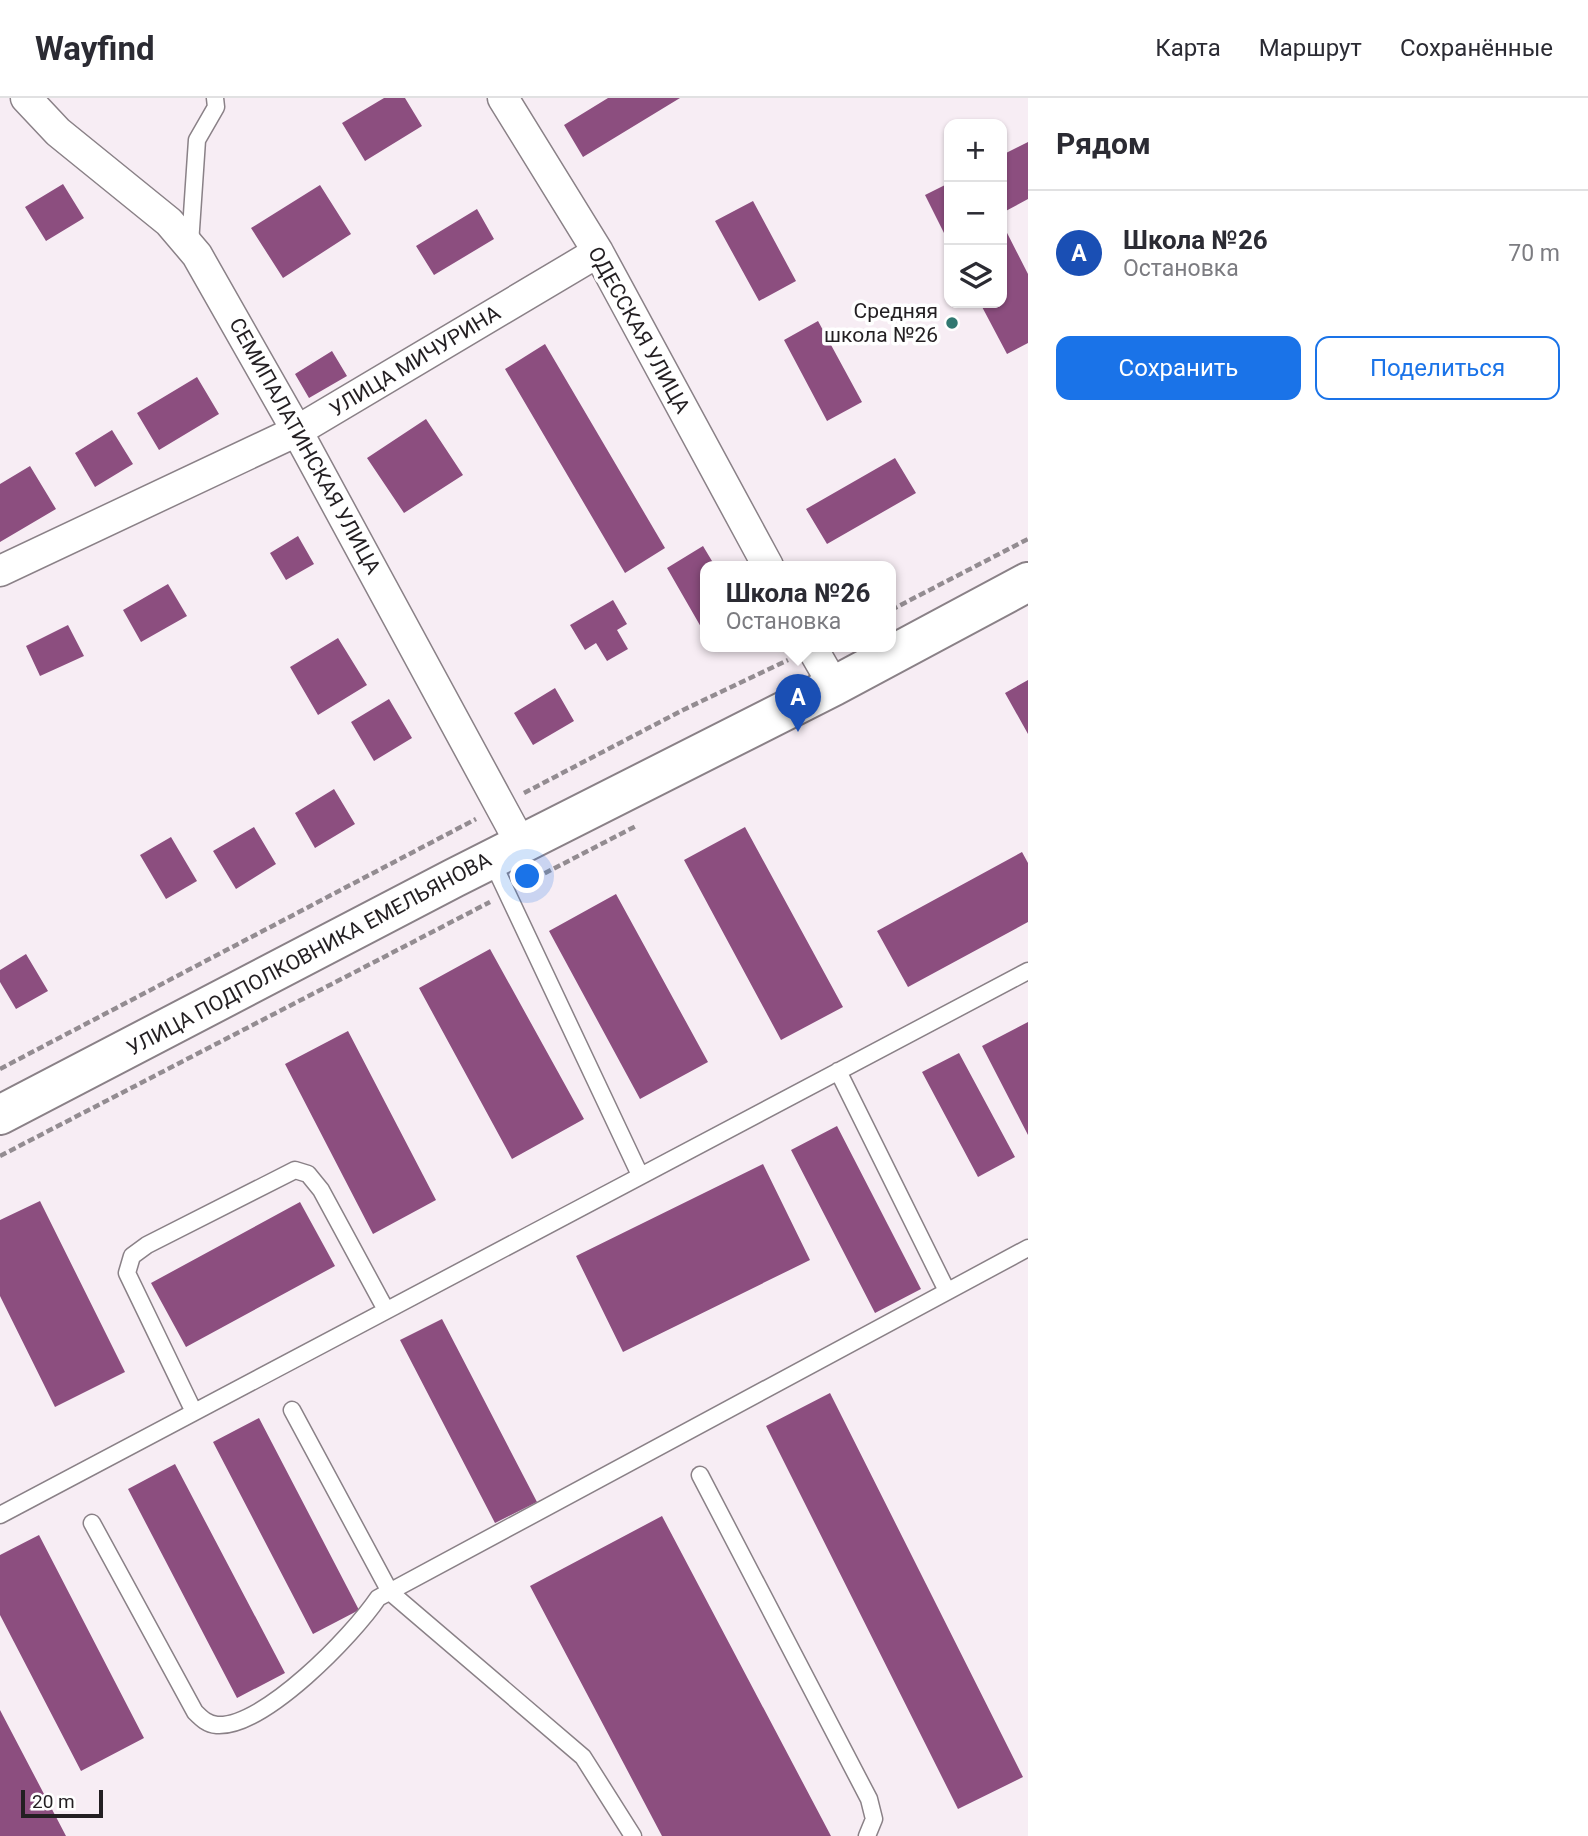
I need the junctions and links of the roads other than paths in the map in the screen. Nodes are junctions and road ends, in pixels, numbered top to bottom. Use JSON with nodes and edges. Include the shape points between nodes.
{"nodes":[{"id":1,"x":26,"y":98,"type":"edge"},
{"id":2,"x":215,"y":98,"type":"edge"},
{"id":3,"x":503,"y":98,"type":"edge"},
{"id":4,"x":190,"y":246,"type":"junction"},
{"id":5,"x":598,"y":253,"type":"junction"},
{"id":6,"x":297,"y":431,"type":"junction"},
{"id":7,"x":765,"y":561,"type":"edge"},
{"id":8,"x":0,"y":571,"type":"edge"},
{"id":9,"x":1028,"y":582,"type":"edge"},
{"id":10,"x":815,"y":652,"type":"edge"},
{"id":11,"x":834,"y":686,"type":"junction"},
{"id":12,"x":506,"y":851,"type":"junction"},
{"id":13,"x":1028,"y":971,"type":"edge"},
{"id":14,"x":838,"y":1071,"type":"junction"},
{"id":15,"x":0,"y":1115,"type":"edge"},
{"id":16,"x":640,"y":1175,"type":"junction"},
{"id":17,"x":1028,"y":1248,"type":"edge"},
{"id":18,"x":946,"y":1289,"type":"junction"},
{"id":19,"x":386,"y":1310,"type":"junction"},
{"id":20,"x":292,"y":1410,"type":"dead end"},
{"id":21,"x":194,"y":1412,"type":"junction"},
{"id":22,"x":700,"y":1475,"type":"dead end"},
{"id":23,"x":0,"y":1515,"type":"edge"},
{"id":24,"x":92,"y":1523,"type":"dead end"},
{"id":25,"x":390,"y":1592,"type":"junction"},
{"id":26,"x":633,"y":1836,"type":"edge"},
{"id":27,"x":867,"y":1836,"type":"edge"}],
"edges":[{"from":1,"to":4,"type":"street","name":"СЕМИПАЛАТИНСКАЯ УЛИЦА","via":[[58,132],[169,222]]},
{"from":2,"to":4,"type":"lane","via":[[216,107],[197,140]]},
{"from":3,"to":5,"type":"street","name":"ОДЕССКАЯ УЛИЦА"},
{"from":4,"to":6,"type":"street","name":"СЕМИПАЛАТИНСКАЯ УЛИЦА"},
{"from":5,"to":6,"type":"street","name":"УЛИЦА МИЧУРИНА"},
{"from":5,"to":7,"type":"street","name":"ОДЕССКАЯ УЛИЦА"},
{"from":6,"to":8,"type":"street","name":"УЛИЦА МИЧУРИНА"},
{"from":6,"to":12,"type":"street","name":"СЕМИПАЛАТИНСКАЯ УЛИЦА","via":[[502,805]]},
{"from":9,"to":11,"type":"main road","name":"УЛИЦА ПОДПОЛКОВНИКА ЕМЕЛЬЯНОВА"},
{"from":10,"to":11,"type":"street"},
{"from":11,"to":12,"type":"main road","name":"УЛИЦА ПОДПОЛКОВНИКА ЕМЕЛЬЯНОВА"},
{"from":12,"to":15,"type":"main road","name":"УЛИЦА ПОДПОЛКОВНИКА ЕМЕЛЬЯНОВА"},
{"from":12,"to":16,"type":"lane"},
{"from":13,"to":14,"type":"lane"},
{"from":14,"to":16,"type":"lane"},
{"from":14,"to":18,"type":"lane"},
{"from":16,"to":19,"type":"lane"},
{"from":17,"to":18,"type":"lane"},
{"from":18,"to":25,"type":"lane"},
{"from":19,"to":21,"type":"lane"},
{"from":19,"to":21,"type":"lane","via":[[321,1190],[308,1174],[295,1170],[147,1245],[132,1256],[127,1273]]},
{"from":20,"to":25,"type":"lane"},
{"from":21,"to":23,"type":"lane"},
{"from":22,"to":27,"type":"lane","via":[[869,1799],[874,1819]]},
{"from":24,"to":25,"type":"lane","via":[[195,1712],[205,1722],[219,1725],[273,1703],[304,1679],[378,1598]]},
{"from":25,"to":26,"type":"lane","via":[[583,1757]]}]}
